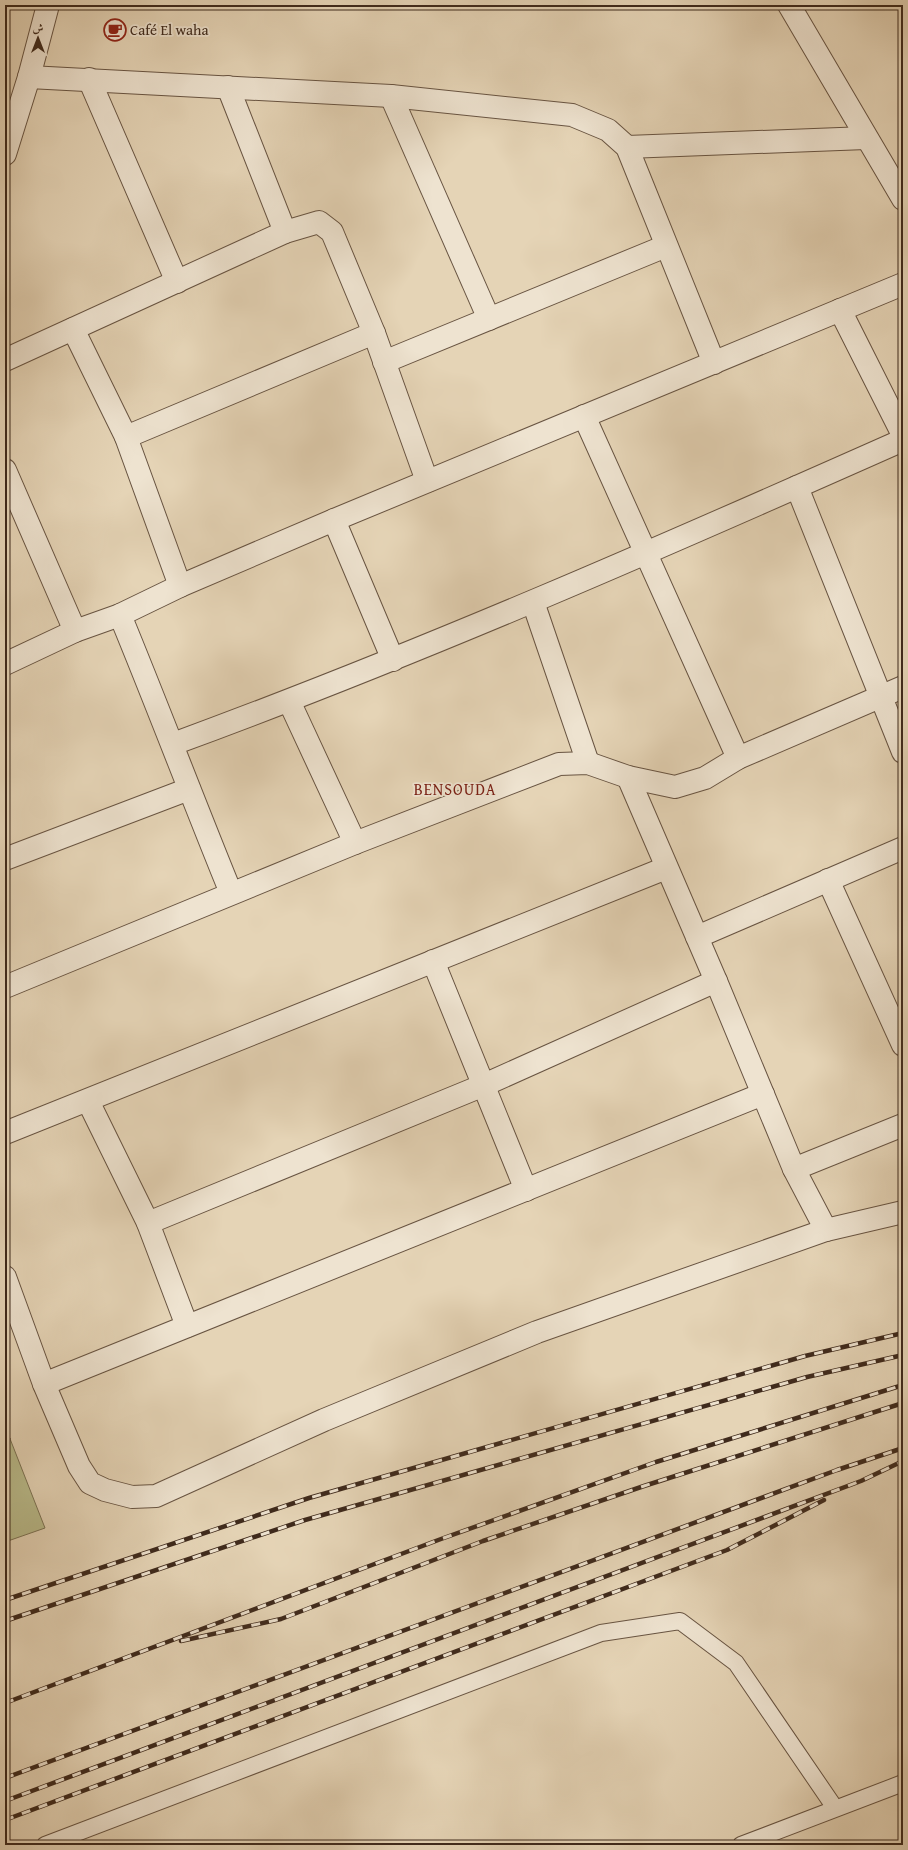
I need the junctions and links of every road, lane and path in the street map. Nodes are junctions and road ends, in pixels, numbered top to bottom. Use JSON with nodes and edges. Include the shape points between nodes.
{"nodes":[{"id":1,"x":48,"y":5,"type":"edge"},
{"id":2,"x":790,"y":5,"type":"edge"},
{"id":3,"x":29,"y":77,"type":"junction"},
{"id":4,"x":89,"y":79,"type":"junction"},
{"id":5,"x":228,"y":87,"type":"junction"},
{"id":6,"x":391,"y":96,"type":"junction"},
{"id":7,"x":866,"y":138,"type":"junction"},
{"id":8,"x":627,"y":147,"type":"junction"},
{"id":9,"x":5,"y":154,"type":"edge"},
{"id":10,"x":903,"y":199,"type":"edge"},
{"id":11,"x":285,"y":232,"type":"junction"},
{"id":12,"x":666,"y":246,"type":"junction"},
{"id":13,"x":177,"y":282,"type":"junction"},
{"id":14,"x":903,"y":284,"type":"edge"},
{"id":15,"x":840,"y":310,"type":"junction"},
{"id":16,"x":489,"y":319,"type":"junction"},
{"id":17,"x":73,"y":329,"type":"junction"},
{"id":18,"x":374,"y":333,"type":"junction"},
{"id":19,"x":5,"y":360,"type":"edge"},
{"id":20,"x":384,"y":362,"type":"junction"},
{"id":21,"x":714,"y":363,"type":"junction"},
{"id":22,"x":584,"y":416,"type":"junction"},
{"id":23,"x":903,"y":435,"type":"edge"},
{"id":24,"x":126,"y":437,"type":"junction"},
{"id":25,"x":903,"y":440,"type":"edge"},
{"id":26,"x":5,"y":470,"type":"edge"},
{"id":27,"x":427,"y":481,"type":"junction"},
{"id":28,"x":796,"y":487,"type":"junction"},
{"id":29,"x":334,"y":520,"type":"junction"},
{"id":30,"x":646,"y":554,"type":"junction"},
{"id":31,"x":180,"y":586,"type":"junction"},
{"id":32,"x":533,"y":602,"type":"junction"},
{"id":33,"x":120,"y":615,"type":"junction"},
{"id":34,"x":75,"y":631,"type":"junction"},
{"id":35,"x":393,"y":660,"type":"junction"},
{"id":36,"x":5,"y":664,"type":"edge"},
{"id":37,"x":903,"y":687,"type":"edge"},
{"id":38,"x":880,"y":696,"type":"junction"},
{"id":39,"x":289,"y":701,"type":"junction"},
{"id":40,"x":173,"y":744,"type":"junction"},
{"id":41,"x":903,"y":752,"type":"edge"},
{"id":42,"x":738,"y":758,"type":"junction"},
{"id":43,"x":588,"y":763,"type":"junction"},
{"id":44,"x":628,"y":777,"type":"junction"},
{"id":45,"x":189,"y":789,"type":"junction"},
{"id":46,"x":355,"y":843,"type":"junction"},
{"id":47,"x":903,"y":848,"type":"edge"},
{"id":48,"x":5,"y":859,"type":"edge"},
{"id":49,"x":666,"y":868,"type":"junction"},
{"id":50,"x":828,"y":880,"type":"junction"},
{"id":51,"x":231,"y":892,"type":"junction"},
{"id":52,"x":697,"y":937,"type":"junction"},
{"id":53,"x":433,"y":961,"type":"junction"},
{"id":54,"x":716,"y":981,"type":"junction"},
{"id":55,"x":5,"y":987,"type":"edge"},
{"id":56,"x":903,"y":1045,"type":"edge"},
{"id":57,"x":484,"y":1085,"type":"junction"},
{"id":58,"x":763,"y":1094,"type":"junction"},
{"id":59,"x":88,"y":1100,"type":"junction"},
{"id":60,"x":903,"y":1125,"type":"edge"},
{"id":61,"x":5,"y":1133,"type":"edge"},
{"id":62,"x":794,"y":1169,"type":"junction"},
{"id":63,"x":526,"y":1190,"type":"junction"},
{"id":64,"x":903,"y":1212,"type":"edge"},
{"id":65,"x":148,"y":1223,"type":"junction"},
{"id":66,"x":826,"y":1230,"type":"junction"},
{"id":67,"x":5,"y":1277,"type":"edge"},
{"id":68,"x":187,"y":1326,"type":"junction"},
{"id":69,"x":44,"y":1384,"type":"junction"},
{"id":70,"x":903,"y":1783,"type":"edge"},
{"id":71,"x":834,"y":1808,"type":"junction"},
{"id":72,"x":45,"y":1845,"type":"edge"},
{"id":73,"x":741,"y":1845,"type":"edge"}],
"edges":[{"from":1,"to":3,"type":"street"},
{"from":2,"to":7,"type":"street"},
{"from":3,"to":4,"type":"street"},
{"from":3,"to":9,"type":"street"},
{"from":4,"to":5,"type":"street"},
{"from":4,"to":13,"type":"street"},
{"from":5,"to":6,"type":"street"},
{"from":5,"to":11,"type":"street"},
{"from":6,"to":8,"type":"street","via":[[572,115],[608,130]]},
{"from":6,"to":16,"type":"street"},
{"from":7,"to":8,"type":"street"},
{"from":7,"to":10,"type":"street"},
{"from":8,"to":12,"type":"street"},
{"from":11,"to":13,"type":"street"},
{"from":11,"to":18,"type":"street","via":[[319,222],[332,232]]},
{"from":12,"to":16,"type":"street"},
{"from":12,"to":21,"type":"street"},
{"from":13,"to":17,"type":"street"},
{"from":14,"to":15,"type":"street"},
{"from":15,"to":21,"type":"street"},
{"from":15,"to":23,"type":"street"},
{"from":16,"to":20,"type":"street"},
{"from":17,"to":19,"type":"street"},
{"from":17,"to":24,"type":"street"},
{"from":18,"to":20,"type":"street"},
{"from":18,"to":24,"type":"street"},
{"from":20,"to":27,"type":"street"},
{"from":21,"to":22,"type":"street"},
{"from":22,"to":27,"type":"street"},
{"from":22,"to":30,"type":"street"},
{"from":24,"to":31,"type":"street"},
{"from":25,"to":28,"type":"street"},
{"from":26,"to":34,"type":"street"},
{"from":27,"to":29,"type":"street"},
{"from":28,"to":30,"type":"street"},
{"from":28,"to":38,"type":"street"},
{"from":29,"to":31,"type":"street"},
{"from":29,"to":35,"type":"street"},
{"from":30,"to":32,"type":"street"},
{"from":30,"to":42,"type":"street"},
{"from":31,"to":33,"type":"street"},
{"from":32,"to":35,"type":"street"},
{"from":32,"to":43,"type":"street"},
{"from":33,"to":34,"type":"street"},
{"from":33,"to":40,"type":"street"},
{"from":34,"to":36,"type":"street"},
{"from":35,"to":39,"type":"street"},
{"from":37,"to":38,"type":"street"},
{"from":38,"to":41,"type":"street"},
{"from":38,"to":42,"type":"street"},
{"from":39,"to":40,"type":"street"},
{"from":39,"to":46,"type":"street"},
{"from":40,"to":45,"type":"street"},
{"from":42,"to":44,"type":"street","via":[[705,778],[675,787]]},
{"from":43,"to":44,"type":"street"},
{"from":43,"to":46,"type":"street","via":[[559,764]]},
{"from":44,"to":49,"type":"street"},
{"from":45,"to":48,"type":"street"},
{"from":45,"to":51,"type":"street"},
{"from":46,"to":51,"type":"street"},
{"from":47,"to":50,"type":"street"},
{"from":49,"to":52,"type":"street"},
{"from":49,"to":53,"type":"street"},
{"from":50,"to":52,"type":"street"},
{"from":50,"to":56,"type":"street"},
{"from":51,"to":55,"type":"street"},
{"from":52,"to":54,"type":"street"},
{"from":53,"to":57,"type":"street"},
{"from":53,"to":59,"type":"street"},
{"from":54,"to":57,"type":"street"},
{"from":54,"to":58,"type":"street"},
{"from":57,"to":63,"type":"street"},
{"from":57,"to":65,"type":"street"},
{"from":58,"to":62,"type":"street"},
{"from":58,"to":63,"type":"street"},
{"from":59,"to":61,"type":"street"},
{"from":59,"to":65,"type":"street"},
{"from":60,"to":62,"type":"street"},
{"from":62,"to":66,"type":"street"},
{"from":63,"to":68,"type":"street"},
{"from":64,"to":66,"type":"street"},
{"from":65,"to":68,"type":"street"},
{"from":66,"to":69,"type":"street","via":[[537,1332],[324,1420],[156,1496],[132,1497],[90,1483],[79,1466]]},
{"from":67,"to":69,"type":"street"},
{"from":68,"to":69,"type":"street"},
{"from":70,"to":71,"type":"lane"},
{"from":71,"to":72,"type":"lane","via":[[736,1663],[680,1621],[601,1633]]},
{"from":71,"to":73,"type":"lane"}]}
